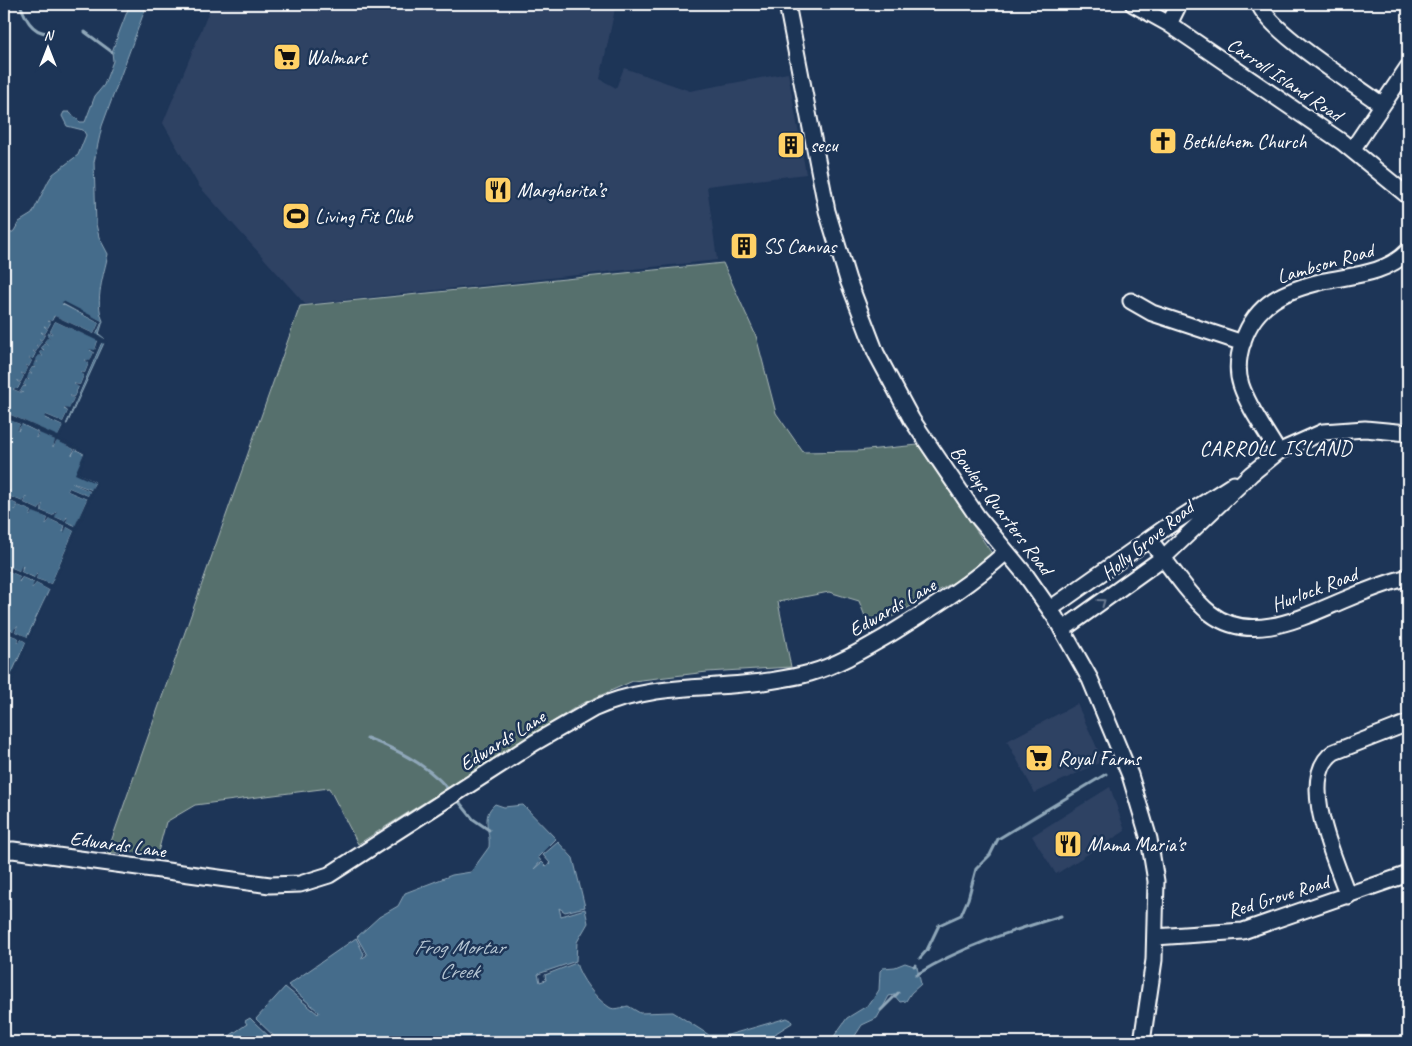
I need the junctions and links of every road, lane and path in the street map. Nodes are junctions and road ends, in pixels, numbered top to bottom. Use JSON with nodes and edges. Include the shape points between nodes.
{"nodes":[{"id":1,"x":787,"y":4,"type":"edge"},
{"id":2,"x":1133,"y":4,"type":"edge"},
{"id":3,"x":1179,"y":4,"type":"edge"},
{"id":4,"x":1259,"y":4,"type":"edge"},
{"id":5,"x":1169,"y":24,"type":"junction"},
{"id":6,"x":1408,"y":67,"type":"edge"},
{"id":7,"x":1382,"y":105,"type":"junction"},
{"id":8,"x":1352,"y":150,"type":"junction"},
{"id":9,"x":1408,"y":196,"type":"edge"},
{"id":10,"x":1408,"y":251,"type":"edge"},
{"id":11,"x":1131,"y":301,"type":"dead end"},
{"id":12,"x":1243,"y":343,"type":"junction"},
{"id":13,"x":1408,"y":433,"type":"edge"},
{"id":14,"x":1278,"y":452,"type":"junction"},
{"id":15,"x":1250,"y":474,"type":"junction"},
{"id":16,"x":1150,"y":540,"type":"junction"},
{"id":17,"x":1006,"y":552,"type":"junction"},
{"id":18,"x":1164,"y":557,"type":"junction"},
{"id":19,"x":1408,"y":577,"type":"edge"},
{"id":20,"x":1050,"y":609,"type":"junction"},
{"id":21,"x":1062,"y":630,"type":"junction"},
{"id":22,"x":1408,"y":723,"type":"edge"},
{"id":23,"x":4,"y":851,"type":"edge"},
{"id":24,"x":1408,"y":874,"type":"edge"},
{"id":25,"x":1348,"y":896,"type":"junction"},
{"id":26,"x":1155,"y":937,"type":"junction"},
{"id":27,"x":1142,"y":1042,"type":"edge"}],
"edges":[{"from":1,"to":17,"type":"street","name":"Bowleys Quarters Road","via":[[827,211],[848,280],[876,353],[912,420],[977,516]]},
{"from":2,"to":5,"type":"street","name":"Carroll Island Road"},
{"from":3,"to":5,"type":"street"},
{"from":4,"to":7,"type":"street","via":[[1278,29]]},
{"from":5,"to":8,"type":"street","name":"Carroll Island Road"},
{"from":6,"to":7,"type":"street"},
{"from":7,"to":8,"type":"street"},
{"from":8,"to":9,"type":"street","name":"Carroll Island Road"},
{"from":10,"to":12,"type":"street","name":"Lambson Road","via":[[1397,261],[1378,270],[1301,287],[1280,296],[1256,315],[1247,328]]},
{"from":11,"to":12,"type":"street","via":[[1152,313]]},
{"from":12,"to":14,"type":"street","name":"Lambson Road","via":[[1238,367],[1242,387]]},
{"from":13,"to":14,"type":"street","name":"Holly Grove Road","via":[[1366,429],[1323,432]]},
{"from":14,"to":15,"type":"street","name":"Holly Grove Road"},
{"from":15,"to":16,"type":"street","name":"Holly Grove Road"},
{"from":15,"to":18,"type":"street","name":"Holly Grove Road"},
{"from":16,"to":18,"type":"street","name":"Hurlock Road"},
{"from":16,"to":20,"type":"street","name":"Holly Grove Road"},
{"from":17,"to":20,"type":"street","name":"Bowleys Quarters Road"},
{"from":17,"to":23,"type":"street","name":"Edwards Lane","via":[[983,573],[922,615],[866,648],[810,673],[767,681],[646,691],[601,705],[534,743],[350,863],[313,882],[270,885]]},
{"from":18,"to":19,"type":"street","name":"Hurlock Road","via":[[1208,612],[1226,622],[1250,627],[1284,624],[1371,588]]},
{"from":21,"to":18,"type":"street","name":"Holly Grove Road","one_way":true},
{"from":20,"to":21,"type":"street","name":"Bowleys Quarters Road"},
{"from":21,"to":26,"type":"street","name":"Bowleys Quarters Road","via":[[1090,679],[1138,799],[1156,881]]},
{"from":22,"to":25,"type":"street","via":[[1334,752],[1320,769],[1317,786],[1321,814]]},
{"from":24,"to":25,"type":"street","name":"Red Grove Road"},
{"from":25,"to":26,"type":"street","name":"Red Grove Road","via":[[1243,931]]},
{"from":26,"to":27,"type":"street","name":"Bowleys Quarters Road"}]}
